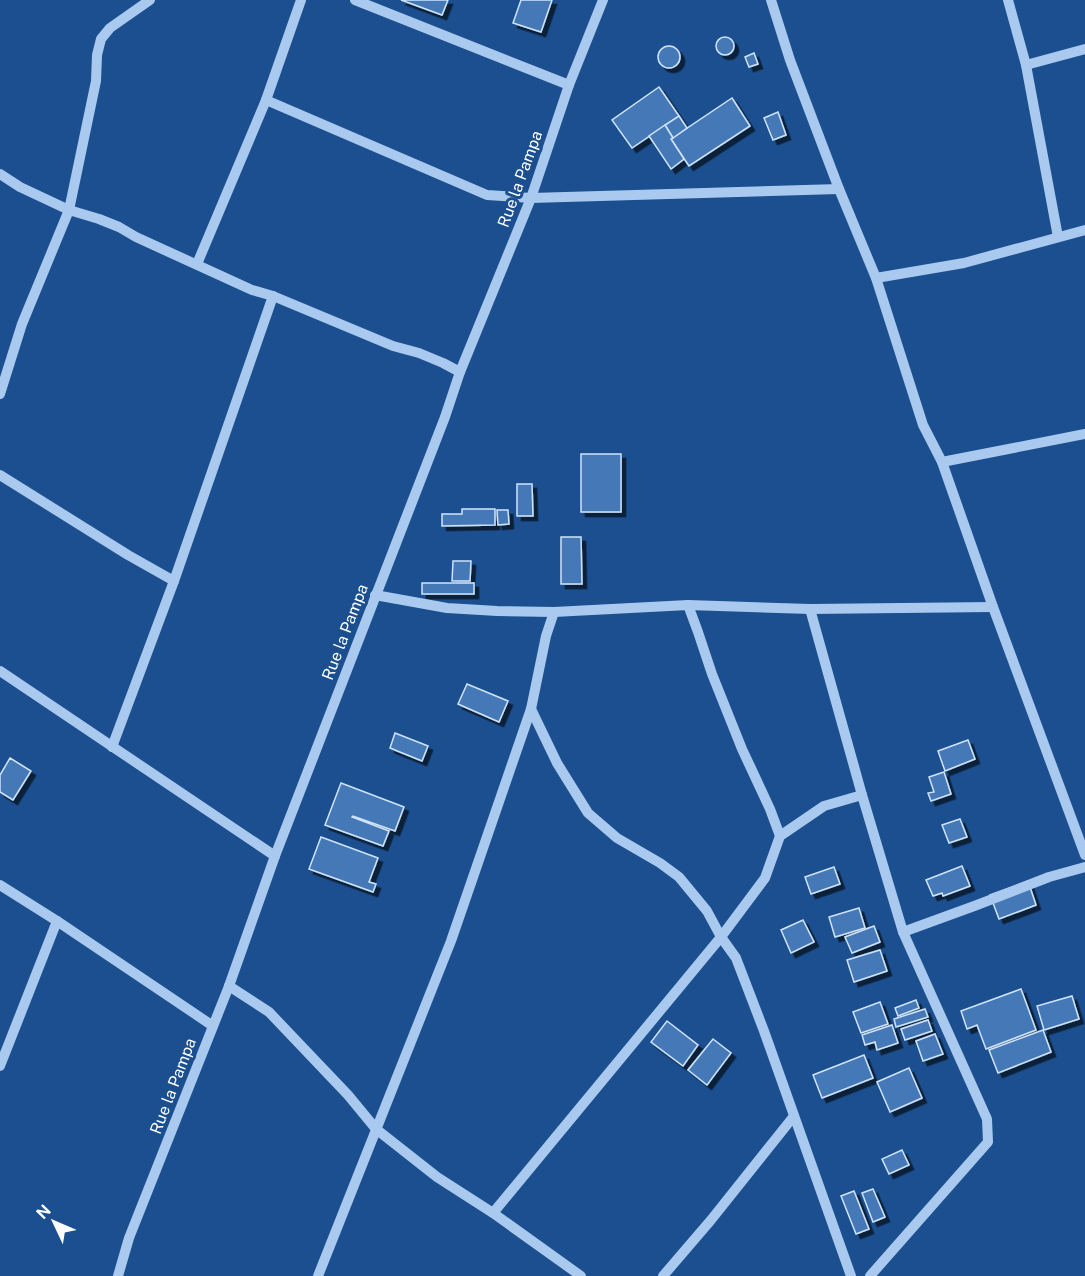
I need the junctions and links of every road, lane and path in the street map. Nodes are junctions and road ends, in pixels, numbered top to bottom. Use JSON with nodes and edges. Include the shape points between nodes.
{"nodes":[{"id":1,"x":150,"y":0,"type":"edge"},
{"id":2,"x":301,"y":0,"type":"edge"},
{"id":3,"x":355,"y":0,"type":"edge"},
{"id":4,"x":603,"y":0,"type":"edge"},
{"id":5,"x":771,"y":0,"type":"edge"},
{"id":6,"x":1008,"y":0,"type":"edge"},
{"id":7,"x":1085,"y":49,"type":"edge"},
{"id":8,"x":1026,"y":65,"type":"junction"},
{"id":9,"x":569,"y":85,"type":"junction"},
{"id":10,"x":266,"y":100,"type":"junction"},
{"id":11,"x":0,"y":174,"type":"edge"},
{"id":12,"x":839,"y":189,"type":"junction"},
{"id":13,"x":531,"y":198,"type":"junction"},
{"id":14,"x":69,"y":210,"type":"junction"},
{"id":15,"x":1085,"y":230,"type":"edge"},
{"id":16,"x":1058,"y":237,"type":"junction"},
{"id":17,"x":197,"y":264,"type":"junction"},
{"id":18,"x":876,"y":278,"type":"junction"},
{"id":19,"x":273,"y":296,"type":"junction"},
{"id":20,"x":460,"y":372,"type":"junction"},
{"id":21,"x":0,"y":394,"type":"edge"},
{"id":22,"x":1085,"y":434,"type":"edge"},
{"id":23,"x":942,"y":462,"type":"junction"},
{"id":24,"x":0,"y":475,"type":"edge"},
{"id":25,"x":174,"y":581,"type":"junction"},
{"id":26,"x":375,"y":595,"type":"junction"},
{"id":27,"x":688,"y":605,"type":"junction"},
{"id":28,"x":993,"y":607,"type":"junction"},
{"id":29,"x":810,"y":609,"type":"junction"},
{"id":30,"x":554,"y":612,"type":"junction"},
{"id":31,"x":0,"y":671,"type":"edge"},
{"id":32,"x":531,"y":709,"type":"junction"},
{"id":33,"x":112,"y":747,"type":"junction"},
{"id":34,"x":862,"y":795,"type":"junction"},
{"id":35,"x":780,"y":836,"type":"junction"},
{"id":36,"x":274,"y":855,"type":"junction"},
{"id":37,"x":1085,"y":855,"type":"edge"},
{"id":38,"x":1085,"y":867,"type":"edge"},
{"id":39,"x":0,"y":885,"type":"edge"},
{"id":40,"x":57,"y":921,"type":"junction"},
{"id":41,"x":903,"y":932,"type":"junction"},
{"id":42,"x":721,"y":937,"type":"junction"},
{"id":43,"x":229,"y":986,"type":"junction"},
{"id":44,"x":213,"y":1026,"type":"junction"},
{"id":45,"x":0,"y":1066,"type":"edge"},
{"id":46,"x":794,"y":1116,"type":"junction"},
{"id":47,"x":376,"y":1129,"type":"junction"},
{"id":48,"x":493,"y":1213,"type":"junction"},
{"id":49,"x":118,"y":1276,"type":"edge"},
{"id":50,"x":318,"y":1276,"type":"edge"},
{"id":51,"x":581,"y":1276,"type":"edge"},
{"id":52,"x":663,"y":1276,"type":"edge"},
{"id":53,"x":851,"y":1276,"type":"edge"},
{"id":54,"x":870,"y":1276,"type":"edge"}],
"edges":[{"from":1,"to":14,"type":"street","via":[[110,28],[101,39]]},
{"from":2,"to":10,"type":"street"},
{"from":3,"to":9,"type":"street"},
{"from":4,"to":9,"type":"street","name":"Rue la Pampa"},
{"from":5,"to":12,"type":"street"},
{"from":6,"to":8,"type":"street"},
{"from":7,"to":8,"type":"street"},
{"from":8,"to":16,"type":"street"},
{"from":9,"to":13,"type":"street","name":"Rue la Pampa"},
{"from":10,"to":13,"type":"street","via":[[487,195]]},
{"from":10,"to":17,"type":"street"},
{"from":11,"to":14,"type":"street"},
{"from":12,"to":13,"type":"street"},
{"from":12,"to":18,"type":"street"},
{"from":13,"to":20,"type":"street","name":"Rue la Pampa"},
{"from":14,"to":17,"type":"street","via":[[119,227]]},
{"from":14,"to":21,"type":"street","via":[[22,324]]},
{"from":15,"to":16,"type":"street"},
{"from":16,"to":18,"type":"street","via":[[964,263]]},
{"from":17,"to":19,"type":"street"},
{"from":18,"to":23,"type":"street","via":[[923,425]]},
{"from":19,"to":20,"type":"street"},
{"from":19,"to":25,"type":"street"},
{"from":20,"to":26,"type":"street","name":"Rue la Pampa"},
{"from":22,"to":23,"type":"street"},
{"from":23,"to":28,"type":"street"},
{"from":24,"to":25,"type":"street"},
{"from":25,"to":33,"type":"street"},
{"from":26,"to":30,"type":"street","via":[[447,608]]},
{"from":26,"to":36,"type":"street","name":"Rue la Pampa"},
{"from":27,"to":29,"type":"street"},
{"from":27,"to":30,"type":"street"},
{"from":27,"to":35,"type":"street","via":[[712,674]]},
{"from":28,"to":29,"type":"street"},
{"from":28,"to":37,"type":"street"},
{"from":29,"to":34,"type":"street"},
{"from":30,"to":32,"type":"street"},
{"from":31,"to":33,"type":"street"},
{"from":32,"to":42,"type":"street","via":[[556,763],[588,813],[617,838],[679,877]]},
{"from":32,"to":47,"type":"street","via":[[451,941]]},
{"from":33,"to":36,"type":"street"},
{"from":34,"to":35,"type":"street","via":[[824,806]]},
{"from":34,"to":41,"type":"street"},
{"from":35,"to":42,"type":"street","via":[[765,878]]},
{"from":36,"to":43,"type":"street","name":"Rue la Pampa"},
{"from":38,"to":41,"type":"street"},
{"from":39,"to":40,"type":"street"},
{"from":40,"to":44,"type":"street"},
{"from":40,"to":45,"type":"street"},
{"from":41,"to":54,"type":"street","via":[[987,1119],[988,1142]]},
{"from":42,"to":46,"type":"street","via":[[736,958]]},
{"from":42,"to":48,"type":"street"},
{"from":43,"to":44,"type":"street","name":"Rue la Pampa"},
{"from":43,"to":47,"type":"street","via":[[269,1012]]},
{"from":44,"to":49,"type":"street","name":"Rue la Pampa","via":[[129,1238]]},
{"from":46,"to":52,"type":"street"},
{"from":46,"to":53,"type":"street"},
{"from":47,"to":48,"type":"street","via":[[437,1177]]},
{"from":47,"to":50,"type":"street"},
{"from":48,"to":51,"type":"street"}]}
